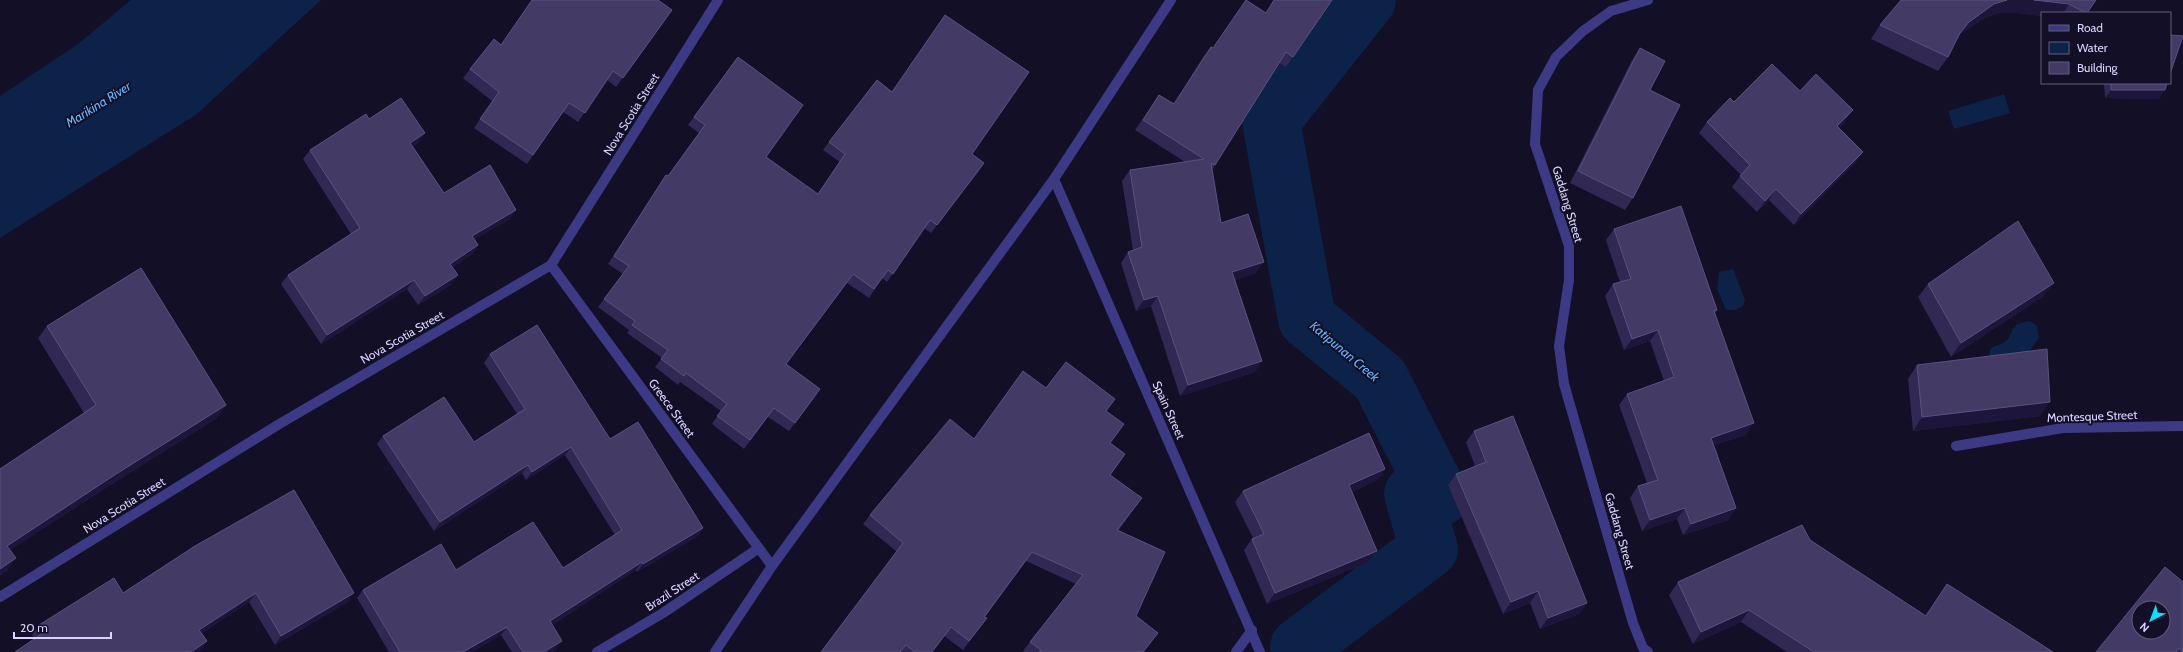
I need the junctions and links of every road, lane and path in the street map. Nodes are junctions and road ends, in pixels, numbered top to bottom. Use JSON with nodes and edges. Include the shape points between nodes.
{"nodes":[{"id":1,"x":718,"y":0,"type":"edge"},
{"id":2,"x":1172,"y":0,"type":"edge"},
{"id":3,"x":1648,"y":0,"type":"edge"},
{"id":4,"x":1054,"y":179,"type":"junction"},
{"id":5,"x":551,"y":265,"type":"junction"},
{"id":6,"x":2183,"y":426,"type":"edge"},
{"id":7,"x":1956,"y":446,"type":"dead end"},
{"id":8,"x":759,"y":548,"type":"junction"},
{"id":9,"x":772,"y":566,"type":"junction"},
{"id":10,"x":0,"y":597,"type":"edge"},
{"id":11,"x":1252,"y":630,"type":"junction"},
{"id":12,"x":597,"y":652,"type":"edge"},
{"id":13,"x":715,"y":652,"type":"edge"},
{"id":14,"x":1236,"y":652,"type":"edge"},
{"id":15,"x":1260,"y":652,"type":"edge"},
{"id":16,"x":1648,"y":652,"type":"edge"}],
"edges":[{"from":1,"to":5,"type":"street","name":"Nova Scotia Street"},
{"from":2,"to":4,"type":"street"},
{"from":3,"to":16,"type":"street","name":"Gaddang Street","via":[[1611,11],[1583,31],[1556,57],[1538,90],[1535,144],[1569,246],[1569,280],[1559,346],[1564,384],[1633,623],[1643,648]]},
{"from":4,"to":9,"type":"street"},
{"from":4,"to":11,"type":"street","name":"Spain Street"},
{"from":5,"to":8,"type":"street","name":"Greece Street"},
{"from":5,"to":10,"type":"street","name":"Nova Scotia Street","via":[[281,424]]},
{"from":6,"to":7,"type":"street","name":"Montesque Street","via":[[2063,428]]},
{"from":8,"to":9,"type":"street","name":"Greece Street"},
{"from":8,"to":12,"type":"street","name":"Brazil Street","via":[[669,609]]},
{"from":9,"to":13,"type":"street"},
{"from":11,"to":14,"type":"street"},
{"from":11,"to":15,"type":"street","name":"Spain Street"}]}
